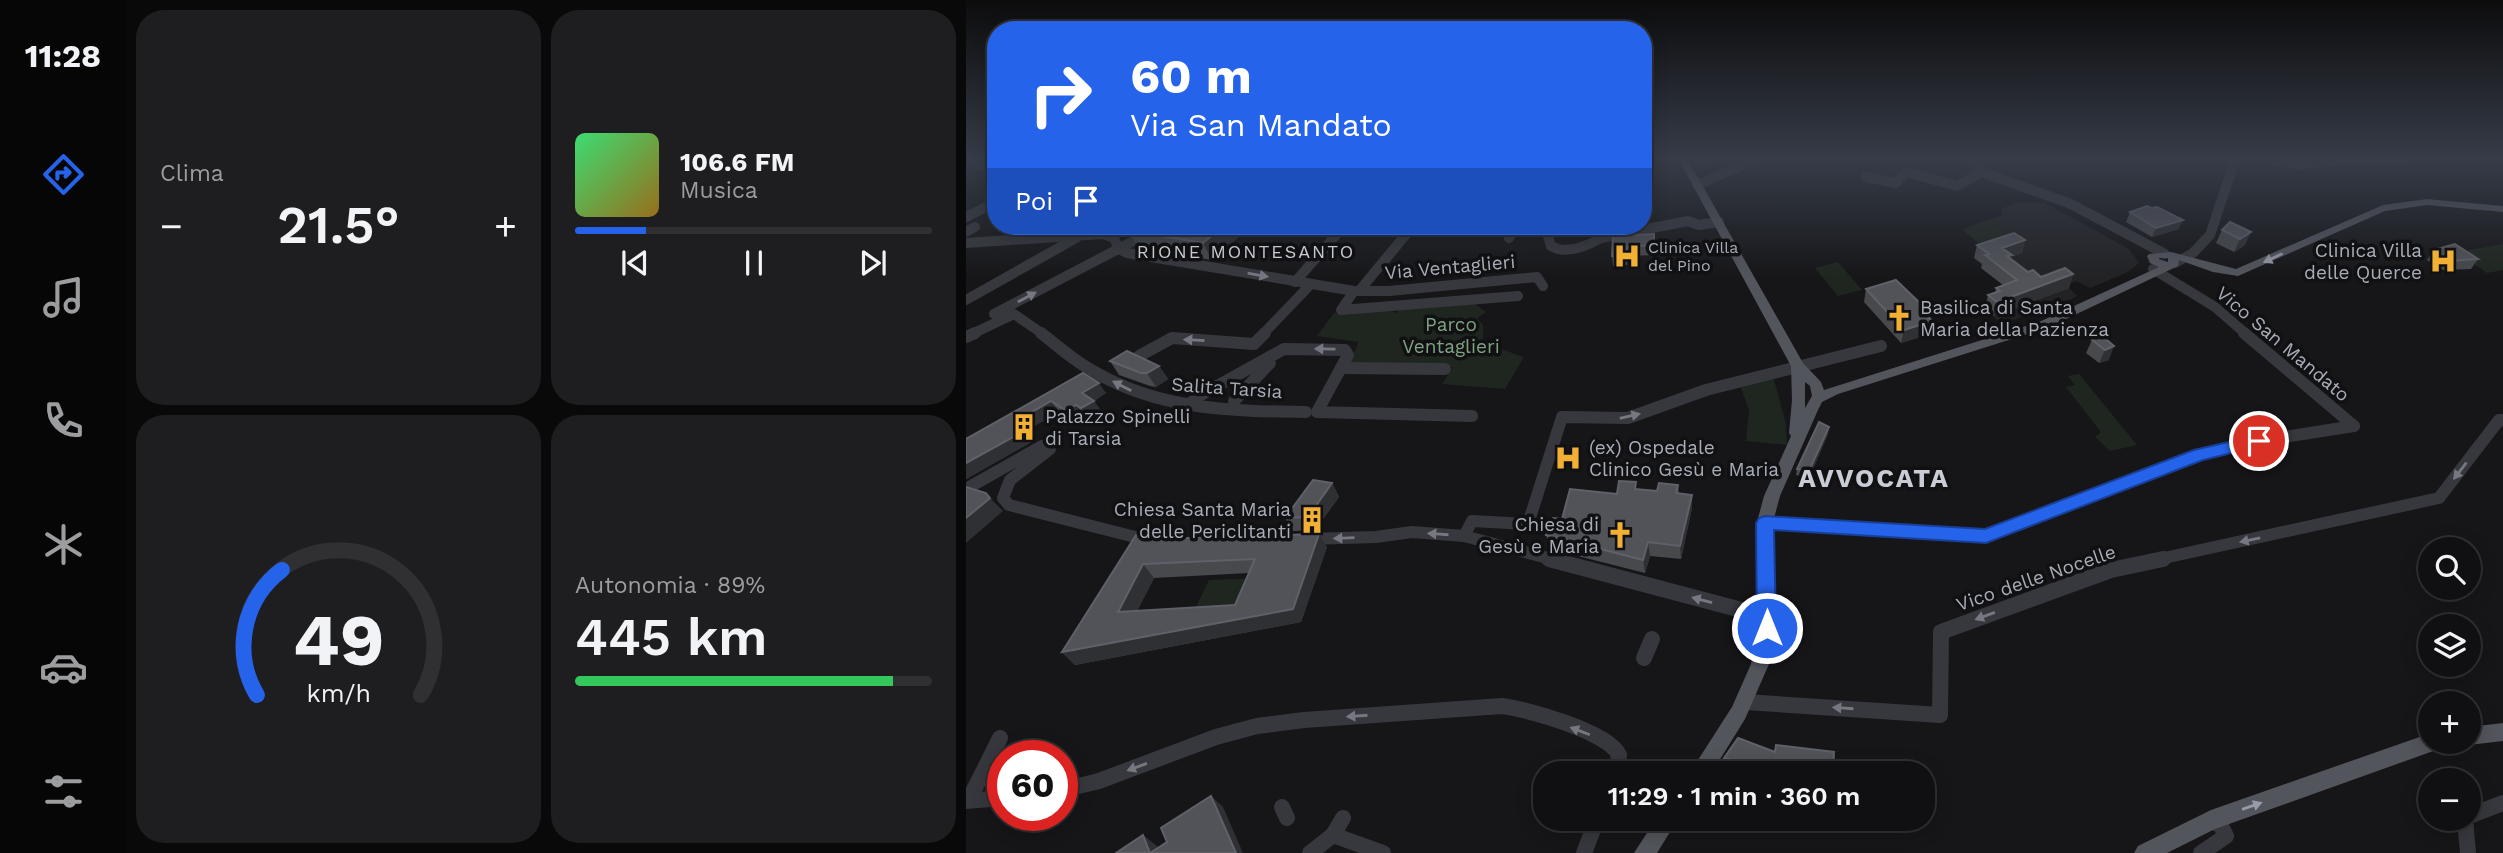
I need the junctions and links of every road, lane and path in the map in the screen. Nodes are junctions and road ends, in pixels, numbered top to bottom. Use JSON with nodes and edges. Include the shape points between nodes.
{"nodes":[{"id":1,"x":1706,"y":200,"type":"edge"},
{"id":2,"x":2059,"y":200,"type":"edge"},
{"id":3,"x":2222,"y":200,"type":"edge"},
{"id":4,"x":987,"y":206,"type":"edge"},
{"id":5,"x":2503,"y":209,"type":"edge"},
{"id":6,"x":966,"y":217,"type":"edge"},
{"id":7,"x":1719,"y":222,"type":"junction"},
{"id":8,"x":1652,"y":228,"type":"edge"},
{"id":9,"x":1017,"y":235,"type":"edge"},
{"id":10,"x":1145,"y":235,"type":"edge"},
{"id":11,"x":1336,"y":235,"type":"edge"},
{"id":12,"x":1404,"y":235,"type":"edge"},
{"id":13,"x":1511,"y":235,"type":"edge"},
{"id":14,"x":1548,"y":235,"type":"edge"},
{"id":15,"x":1616,"y":235,"type":"edge"},
{"id":16,"x":1076,"y":236,"type":"junction"},
{"id":17,"x":1509,"y":238,"type":"dead end"},
{"id":18,"x":1014,"y":240,"type":"junction"},
{"id":19,"x":966,"y":243,"type":"edge"},
{"id":20,"x":1119,"y":249,"type":"junction"},
{"id":21,"x":2163,"y":263,"type":"junction"},
{"id":22,"x":1513,"y":279,"type":"junction"},
{"id":23,"x":1540,"y":281,"type":"dead end"},
{"id":24,"x":1295,"y":282,"type":"junction"},
{"id":25,"x":1311,"y":284,"type":"junction"},
{"id":26,"x":1357,"y":291,"type":"junction"},
{"id":27,"x":966,"y":300,"type":"edge"},
{"id":28,"x":966,"y":328,"type":"edge"},
{"id":29,"x":966,"y":337,"type":"edge"},
{"id":30,"x":1881,"y":346,"type":"dead end"},
{"id":31,"x":1282,"y":350,"type":"junction"},
{"id":32,"x":1139,"y":356,"type":"edge"},
{"id":33,"x":1341,"y":368,"type":"junction"},
{"id":34,"x":1445,"y":369,"type":"dead end"},
{"id":35,"x":1798,"y":370,"type":"junction"},
{"id":36,"x":1819,"y":397,"type":"junction"},
{"id":37,"x":1187,"y":406,"type":"junction"},
{"id":38,"x":1229,"y":406,"type":"junction"},
{"id":39,"x":1312,"y":412,"type":"junction"},
{"id":40,"x":1472,"y":416,"type":"dead end"},
{"id":41,"x":2503,"y":421,"type":"edge"},
{"id":42,"x":1795,"y":445,"type":"junction"},
{"id":43,"x":966,"y":489,"type":"edge"},
{"id":44,"x":1765,"y":523,"type":"junction"},
{"id":45,"x":1464,"y":536,"type":"junction"},
{"id":46,"x":1293,"y":540,"type":"edge"},
{"id":47,"x":1165,"y":544,"type":"edge"},
{"id":48,"x":1768,"y":617,"type":"junction"},
{"id":49,"x":1652,"y":639,"type":"dead end"},
{"id":50,"x":1644,"y":658,"type":"dead end"},
{"id":51,"x":1746,"y":702,"type":"junction"},
{"id":52,"x":2503,"y":732,"type":"edge"},
{"id":53,"x":2481,"y":735,"type":"edge"},
{"id":54,"x":1000,"y":737,"type":"dead end"},
{"id":55,"x":2418,"y":747,"type":"edge"},
{"id":56,"x":1619,"y":761,"type":"edge"},
{"id":57,"x":1707,"y":761,"type":"edge"},
{"id":58,"x":1078,"y":786,"type":"edge"},
{"id":59,"x":987,"y":799,"type":"edge"},
{"id":60,"x":968,"y":801,"type":"edge"},
{"id":61,"x":2503,"y":803,"type":"edge"},
{"id":62,"x":2481,"y":812,"type":"edge"},
{"id":63,"x":1343,"y":818,"type":"dead end"},
{"id":64,"x":2211,"y":820,"type":"junction"},
{"id":65,"x":1592,"y":831,"type":"edge"},
{"id":66,"x":1660,"y":831,"type":"edge"},
{"id":67,"x":2467,"y":831,"type":"edge"},
{"id":68,"x":1333,"y":835,"type":"junction"},
{"id":69,"x":1310,"y":853,"type":"edge"},
{"id":70,"x":1384,"y":853,"type":"edge"},
{"id":71,"x":1584,"y":853,"type":"edge"},
{"id":72,"x":1645,"y":853,"type":"edge"},
{"id":73,"x":2145,"y":853,"type":"edge"},
{"id":74,"x":2201,"y":853,"type":"edge"},
{"id":75,"x":2468,"y":853,"type":"edge"}],
"edges":[{"from":1,"to":7,"type":"main road"},
{"from":2,"to":21,"type":"street","name":"Vico San Mandato"},
{"from":3,"to":21,"type":"street","via":[[2210,235]]},
{"from":4,"to":6,"type":"street"},
{"from":5,"to":21,"type":"main road","one_way":true,"via":[[2427,202],[2384,208],[2238,273]]},
{"from":7,"to":8,"type":"street","via":[[1698,225],[1688,221]]},
{"from":7,"to":35,"type":"main road"},
{"from":9,"to":18,"type":"street"},
{"from":10,"to":20,"type":"street"},
{"from":11,"to":24,"type":"street"},
{"from":12,"to":26,"type":"street"},
{"from":13,"to":17,"type":"street"},
{"from":14,"to":15,"type":"street","via":[[1551,246],[1560,250]]},
{"from":16,"to":18,"type":"street"},
{"from":16,"to":20,"type":"street","name":"Via Ventaglieri","via":[[1110,235]]},
{"from":16,"to":27,"type":"street"},
{"from":18,"to":19,"type":"street"},
{"from":20,"to":24,"type":"street","name":"Via Ventaglieri","one_way":true},
{"from":28,"to":20,"type":"street","one_way":true},
{"from":21,"to":36,"type":"main road","via":[[2043,325]]},
{"from":21,"to":44,"type":"street","name":"Vico San Mandato","via":[[2354,426],[2200,454],[1986,536]]},
{"from":22,"to":23,"type":"street","name":"Via Ventaglieri"},
{"from":22,"to":26,"type":"street","name":"Via Ventaglieri"},
{"from":22,"to":26,"type":"street","via":[[1520,300],[1341,310]]},
{"from":24,"to":25,"type":"street","name":"Via Ventaglieri"},
{"from":25,"to":26,"type":"street","name":"Via Ventaglieri"},
{"from":25,"to":32,"type":"street","one_way":true,"via":[[1254,344],[1172,338]]},
{"from":37,"to":29,"type":"street","name":"Salita Tarsia","one_way":true,"via":[[1146,397],[1091,370],[1014,314]]},
{"from":30,"to":35,"type":"street"},
{"from":33,"to":31,"type":"street","one_way":true,"via":[[1349,354],[1345,350]]},
{"from":31,"to":37,"type":"street"},
{"from":31,"to":38,"type":"street"},
{"from":33,"to":34,"type":"street"},
{"from":33,"to":39,"type":"street"},
{"from":35,"to":36,"type":"main road","via":[[1806,389]]},
{"from":35,"to":42,"type":"main road"},
{"from":45,"to":35,"type":"street","one_way":true,"via":[[1472,521],[1528,524],[1562,417],[1628,418],[1706,390]]},
{"from":36,"to":42,"type":"main road"},
{"from":37,"to":38,"type":"street","name":"Salita Tarsia"},
{"from":38,"to":39,"type":"street","name":"Salita Tarsia"},
{"from":39,"to":40,"type":"street","name":"Salita Tarsia"},
{"from":41,"to":51,"type":"street","name":"Vico delle Nocelle","one_way":true,"via":[[2499,420],[2439,498],[2111,570],[1941,632],[1940,715]]},
{"from":42,"to":44,"type":"main road","via":[[1770,500]]},
{"from":43,"to":47,"type":"street","via":[[1049,445],[1050,449],[1006,485],[1003,498],[1009,505]]},
{"from":44,"to":48,"type":"main road"},
{"from":45,"to":46,"type":"street","one_way":true,"via":[[1412,532]]},
{"from":48,"to":45,"type":"street","one_way":true,"via":[[1671,596]]},
{"from":48,"to":51,"type":"main road","via":[[1760,664]]},
{"from":49,"to":50,"type":"street"},
{"from":51,"to":57,"type":"main road"},
{"from":52,"to":53,"type":"main road"},
{"from":54,"to":60,"type":"street"},
{"from":64,"to":55,"type":"main road","one_way":true},
{"from":56,"to":58,"type":"street","one_way":true,"via":[[1609,736],[1502,706],[1304,720],[1236,731]]},
{"from":59,"to":60,"type":"street"},
{"from":61,"to":62,"type":"street"},
{"from":63,"to":68,"type":"street"},
{"from":64,"to":73,"type":"main road"},
{"from":64,"to":74,"type":"street","via":[[2226,836]]},
{"from":65,"to":71,"type":"street"},
{"from":66,"to":72,"type":"main road"},
{"from":67,"to":75,"type":"street"},
{"from":68,"to":69,"type":"street"},
{"from":68,"to":70,"type":"street"}]}
